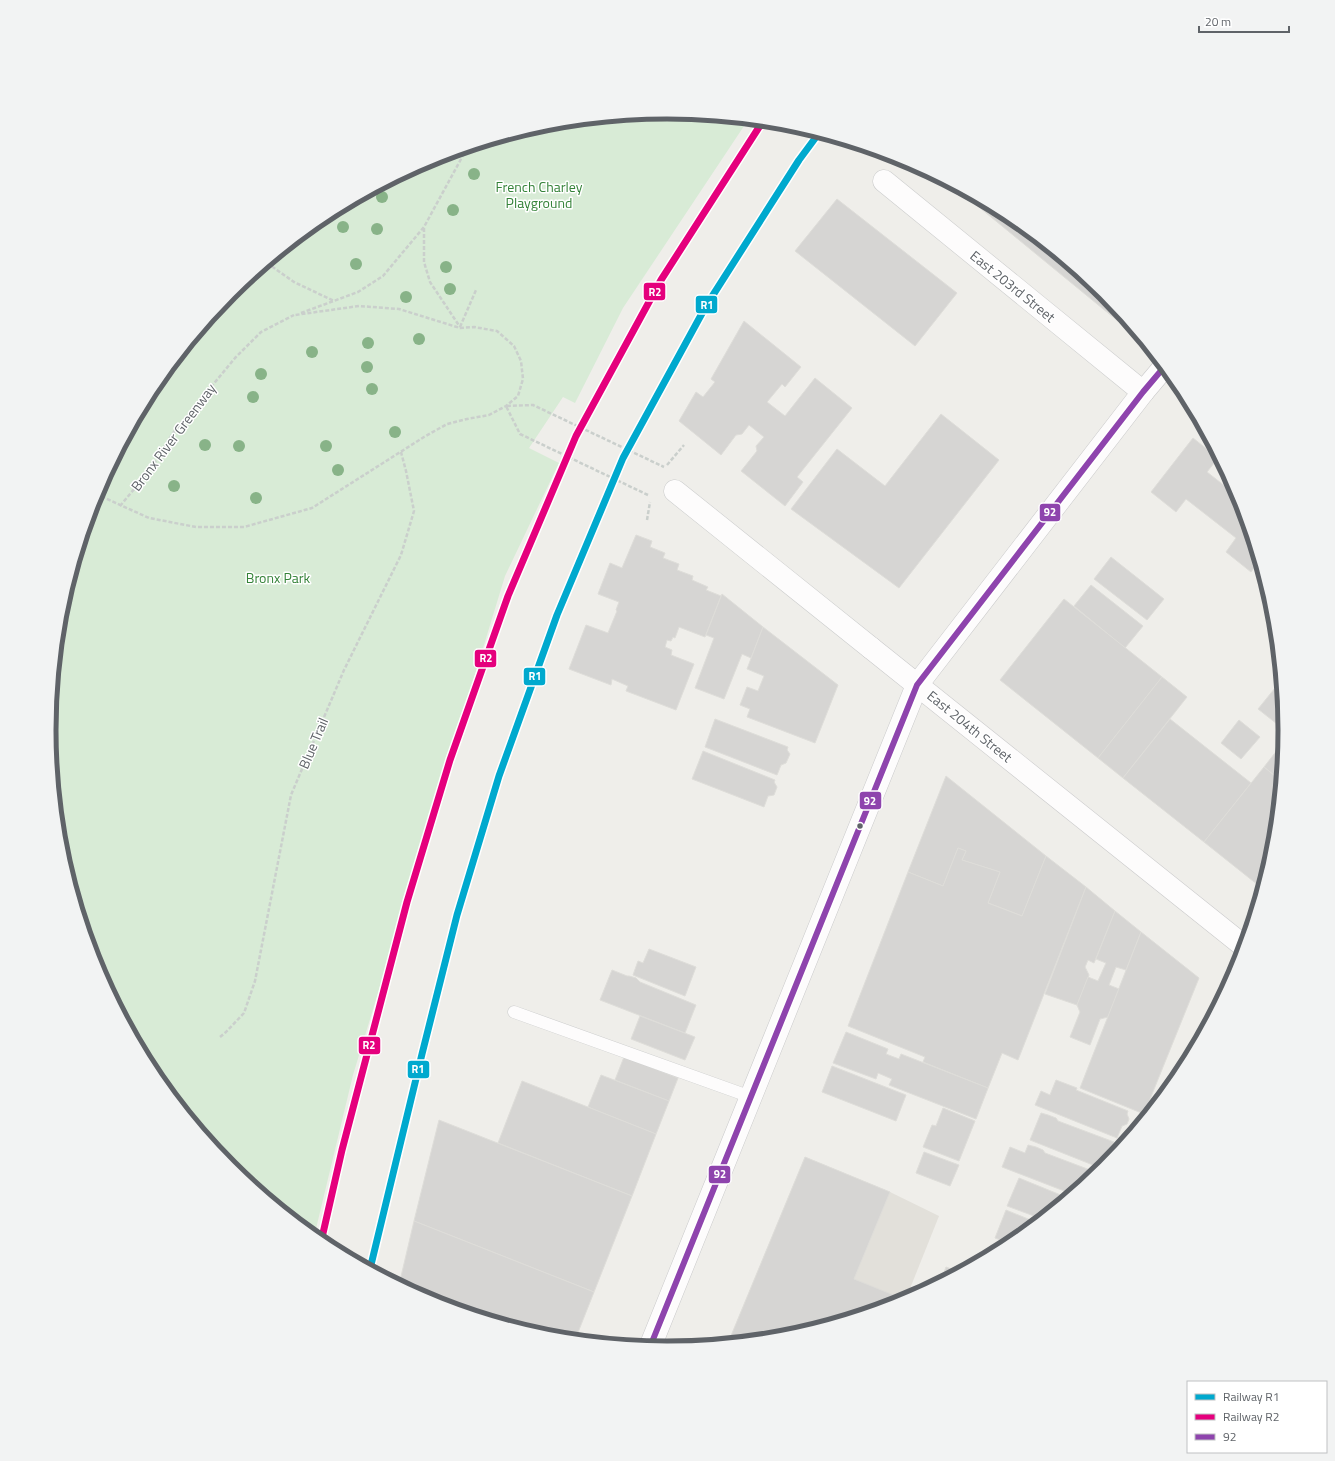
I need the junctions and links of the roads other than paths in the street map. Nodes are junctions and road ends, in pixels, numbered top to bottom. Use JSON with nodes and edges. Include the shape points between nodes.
{"nodes":[{"id":1,"x":884,"y":181,"type":"dead end"},
{"id":2,"x":1161,"y":370,"type":"edge"},
{"id":3,"x":1143,"y":392,"type":"junction"},
{"id":4,"x":675,"y":492,"type":"dead end"},
{"id":5,"x":917,"y":685,"type":"junction"},
{"id":6,"x":1241,"y":943,"type":"edge"},
{"id":7,"x":514,"y":1012,"type":"dead end"},
{"id":8,"x":751,"y":1097,"type":"junction"},
{"id":9,"x":652,"y":1342,"type":"edge"}],
"edges":[{"from":1,"to":3,"type":"main road","name":"East 203rd Street"},
{"from":2,"to":3,"type":"main road"},
{"from":3,"to":5,"type":"main road"},
{"from":4,"to":5,"type":"main road","name":"East 204th Street"},
{"from":5,"to":6,"type":"main road","name":"East 204th Street"},
{"from":5,"to":8,"type":"main road"},
{"from":7,"to":8,"type":"lane"},
{"from":8,"to":9,"type":"main road"}]}
